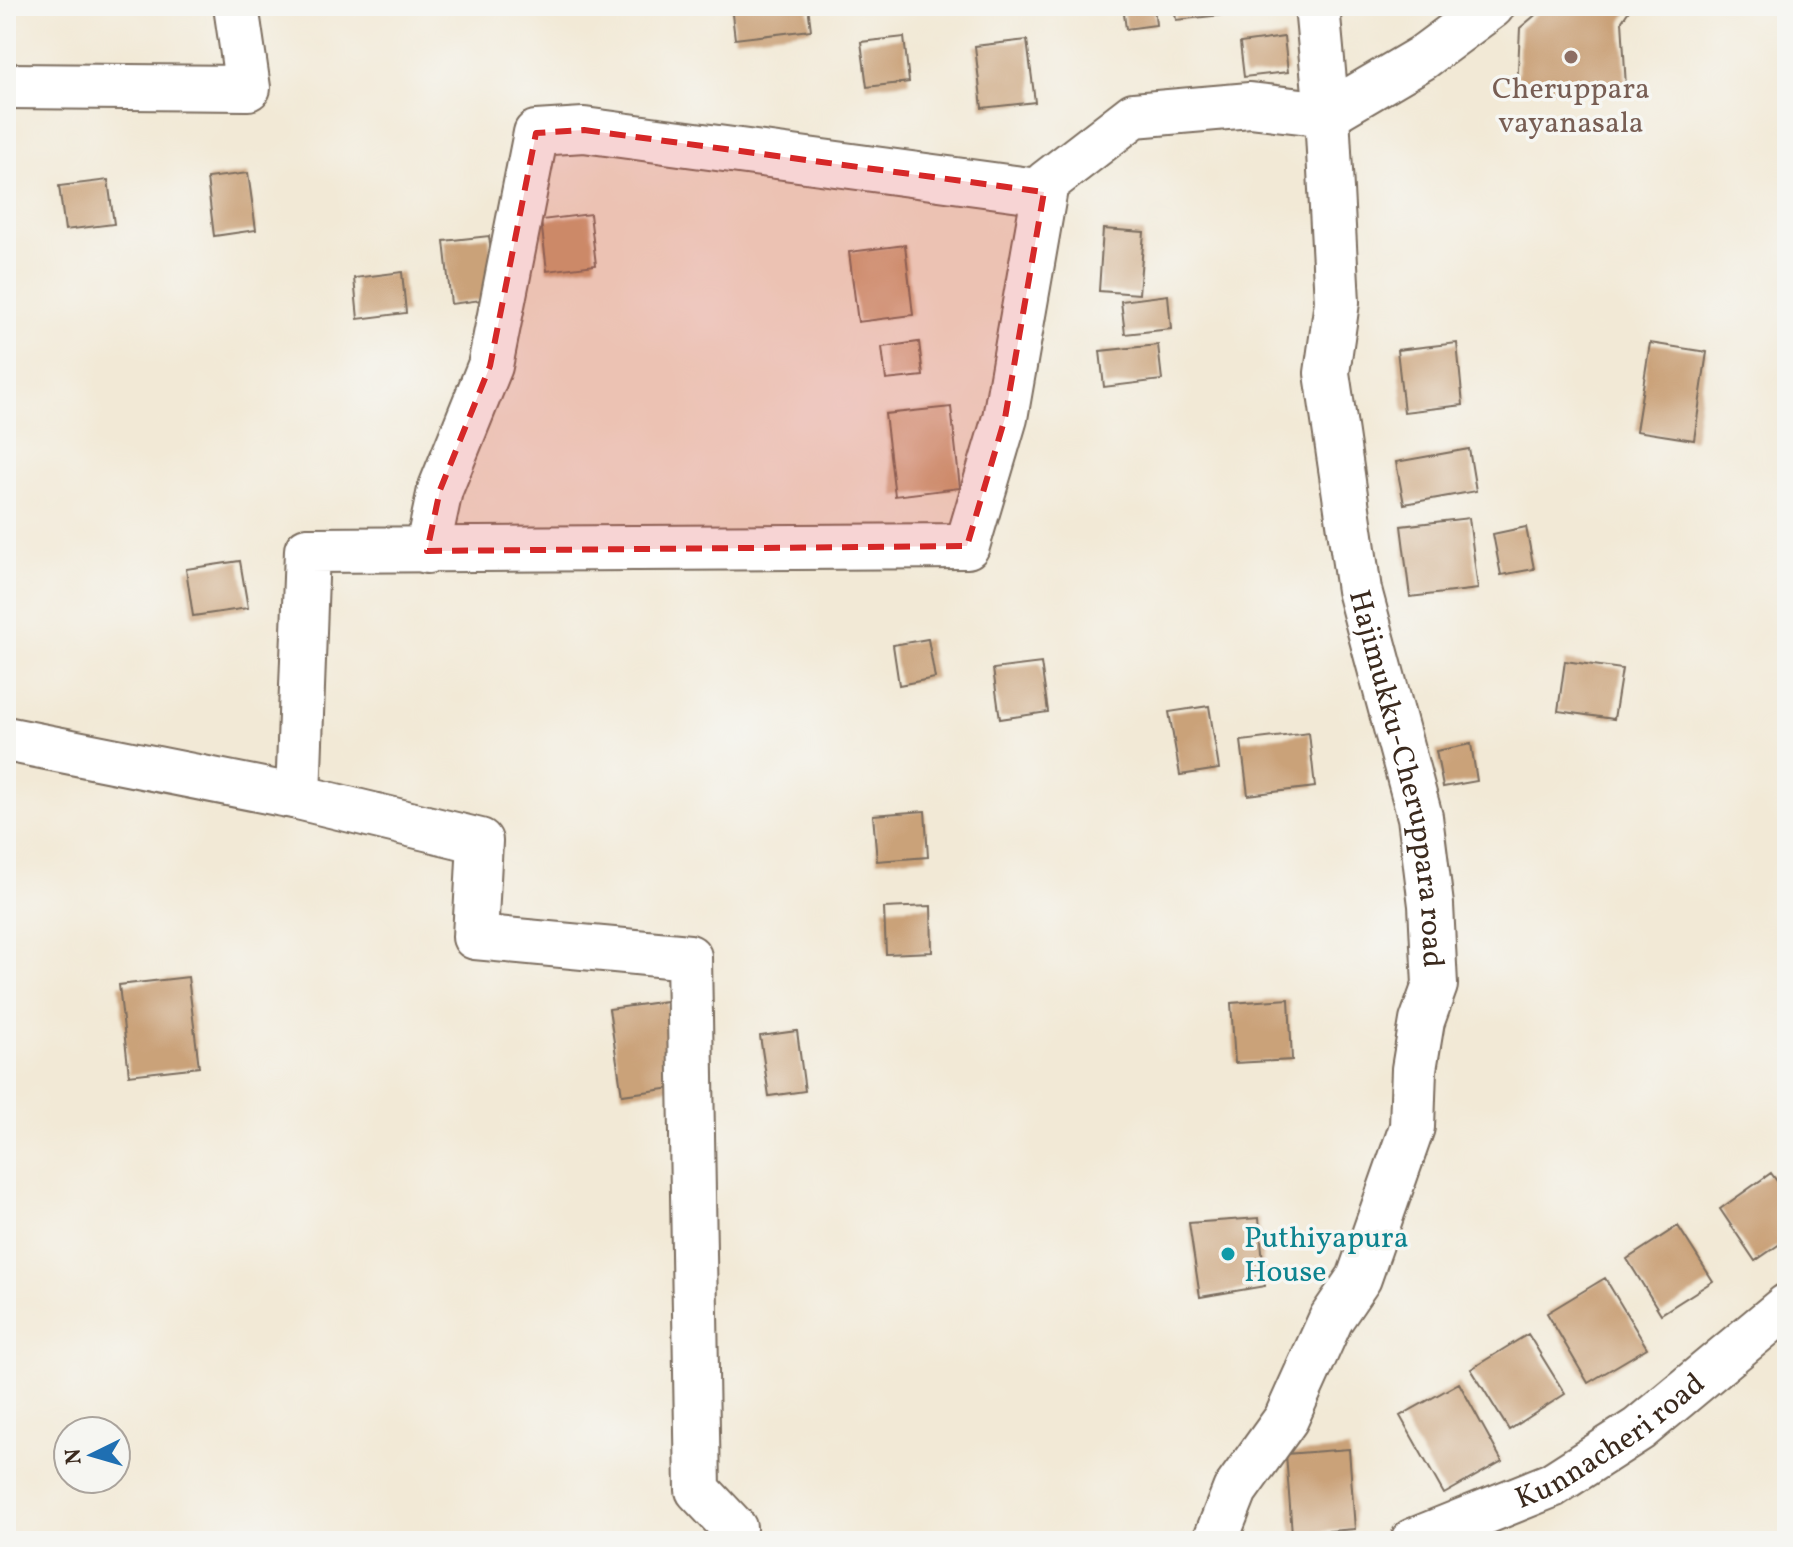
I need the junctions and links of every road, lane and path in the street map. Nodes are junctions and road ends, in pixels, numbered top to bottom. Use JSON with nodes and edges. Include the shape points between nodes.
{"nodes":[{"id":1,"x":236,"y":6,"type":"edge"},
{"id":2,"x":1317,"y":6,"type":"edge"},
{"id":3,"x":1492,"y":6,"type":"edge"},
{"id":4,"x":6,"y":86,"type":"edge"},
{"id":5,"x":1327,"y":114,"type":"junction"},
{"id":6,"x":1044,"y":192,"type":"junction"},
{"id":7,"x":427,"y":551,"type":"junction"},
{"id":8,"x":6,"y":739,"type":"edge"},
{"id":9,"x":298,"y":797,"type":"junction"},
{"id":10,"x":1787,"y":1306,"type":"edge"},
{"id":11,"x":732,"y":1541,"type":"edge"},
{"id":12,"x":1215,"y":1541,"type":"edge"},
{"id":13,"x":1413,"y":1541,"type":"edge"}],
"edges":[{"from":1,"to":4,"type":"street","via":[[248,88]]},
{"from":2,"to":5,"type":"street","name":"Hajimukku-Cheruppara road"},
{"from":3,"to":5,"type":"street","via":[[1422,58]]},
{"from":5,"to":6,"type":"street","via":[[1250,105],[1134,115],[1046,183]]},
{"from":5,"to":12,"type":"street","name":"Hajimukku-Cheruppara road","via":[[1337,302],[1327,373],[1359,590],[1420,817],[1435,985],[1414,1069],[1412,1127],[1359,1278],[1331,1319],[1286,1419],[1235,1490]]},
{"from":6,"to":7,"type":"street","via":[[1005,418],[967,546]]},
{"from":6,"to":7,"type":"street","via":[[584,130],[536,133],[490,366],[440,490]]},
{"from":7,"to":9,"type":"street","via":[[307,550]]},
{"from":8,"to":9,"type":"street"},
{"from":9,"to":11,"type":"street","via":[[480,841],[475,937],[689,957],[698,1490],[734,1528]]},
{"from":10,"to":13,"type":"street","name":"Kunnacheri road","via":[[1639,1429],[1552,1485]]}]}
